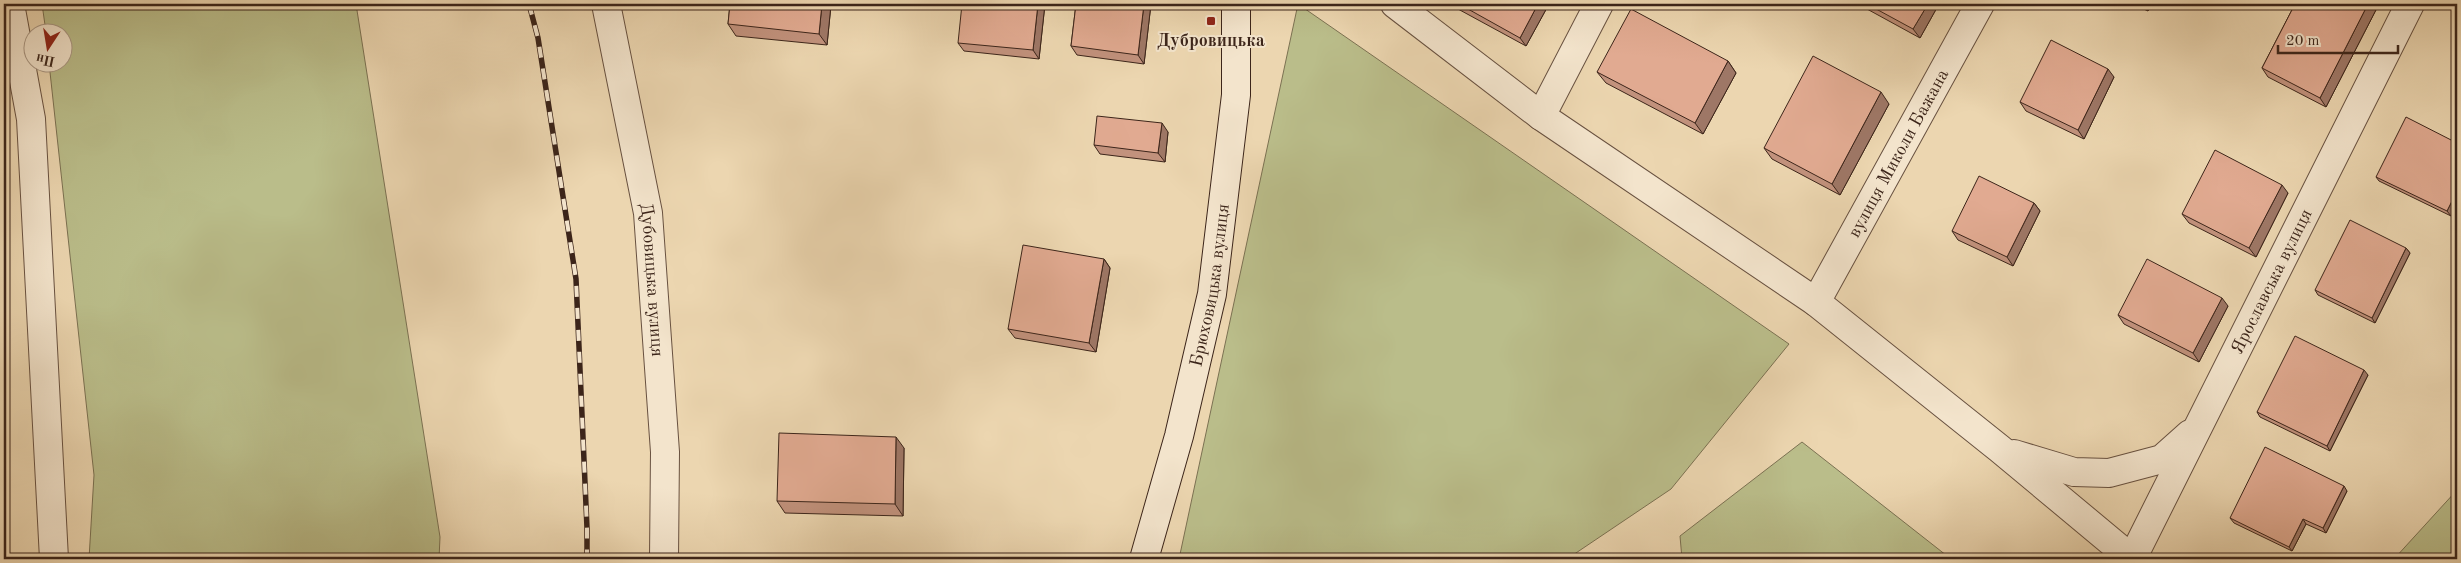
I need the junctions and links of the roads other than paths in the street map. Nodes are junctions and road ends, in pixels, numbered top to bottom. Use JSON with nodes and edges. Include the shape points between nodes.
{"nodes":[{"id":1,"x":10,"y":4,"type":"edge"},
{"id":2,"x":606,"y":4,"type":"edge"},
{"id":3,"x":1236,"y":4,"type":"edge"},
{"id":4,"x":1395,"y":4,"type":"edge"},
{"id":5,"x":1599,"y":4,"type":"edge"},
{"id":6,"x":1980,"y":4,"type":"edge"},
{"id":7,"x":2410,"y":4,"type":"edge"},
{"id":8,"x":1542,"y":116,"type":"junction"},
{"id":9,"x":1816,"y":302,"type":"junction"},
{"id":10,"x":2200,"y":425,"type":"junction"},
{"id":11,"x":2000,"y":449,"type":"junction"},
{"id":12,"x":54,"y":559,"type":"edge"},
{"id":13,"x":664,"y":559,"type":"edge"},
{"id":14,"x":1144,"y":559,"type":"edge"},
{"id":15,"x":2132,"y":559,"type":"edge"}],
"edges":[{"from":1,"to":12,"type":"street","via":[[31,119]]},
{"from":2,"to":13,"type":"street","name":"Дубовицька вулиця","via":[[648,213],[665,452]]},
{"from":3,"to":14,"type":"street","name":"Брюховицька вулиця","via":[[1236,95],[1212,294],[1179,436]]},
{"from":4,"to":8,"type":"street"},
{"from":5,"to":8,"type":"street"},
{"from":6,"to":9,"type":"street","name":"вулиця Миколи Бажана"},
{"from":7,"to":10,"type":"street","name":"Ярославська вулиця"},
{"from":8,"to":9,"type":"street"},
{"from":9,"to":11,"type":"street"},
{"from":10,"to":11,"type":"street","via":[[2162,459],[2109,473],[2074,472]]},
{"from":10,"to":15,"type":"street","name":"Ярославська вулиця"},
{"from":11,"to":15,"type":"street"}]}
